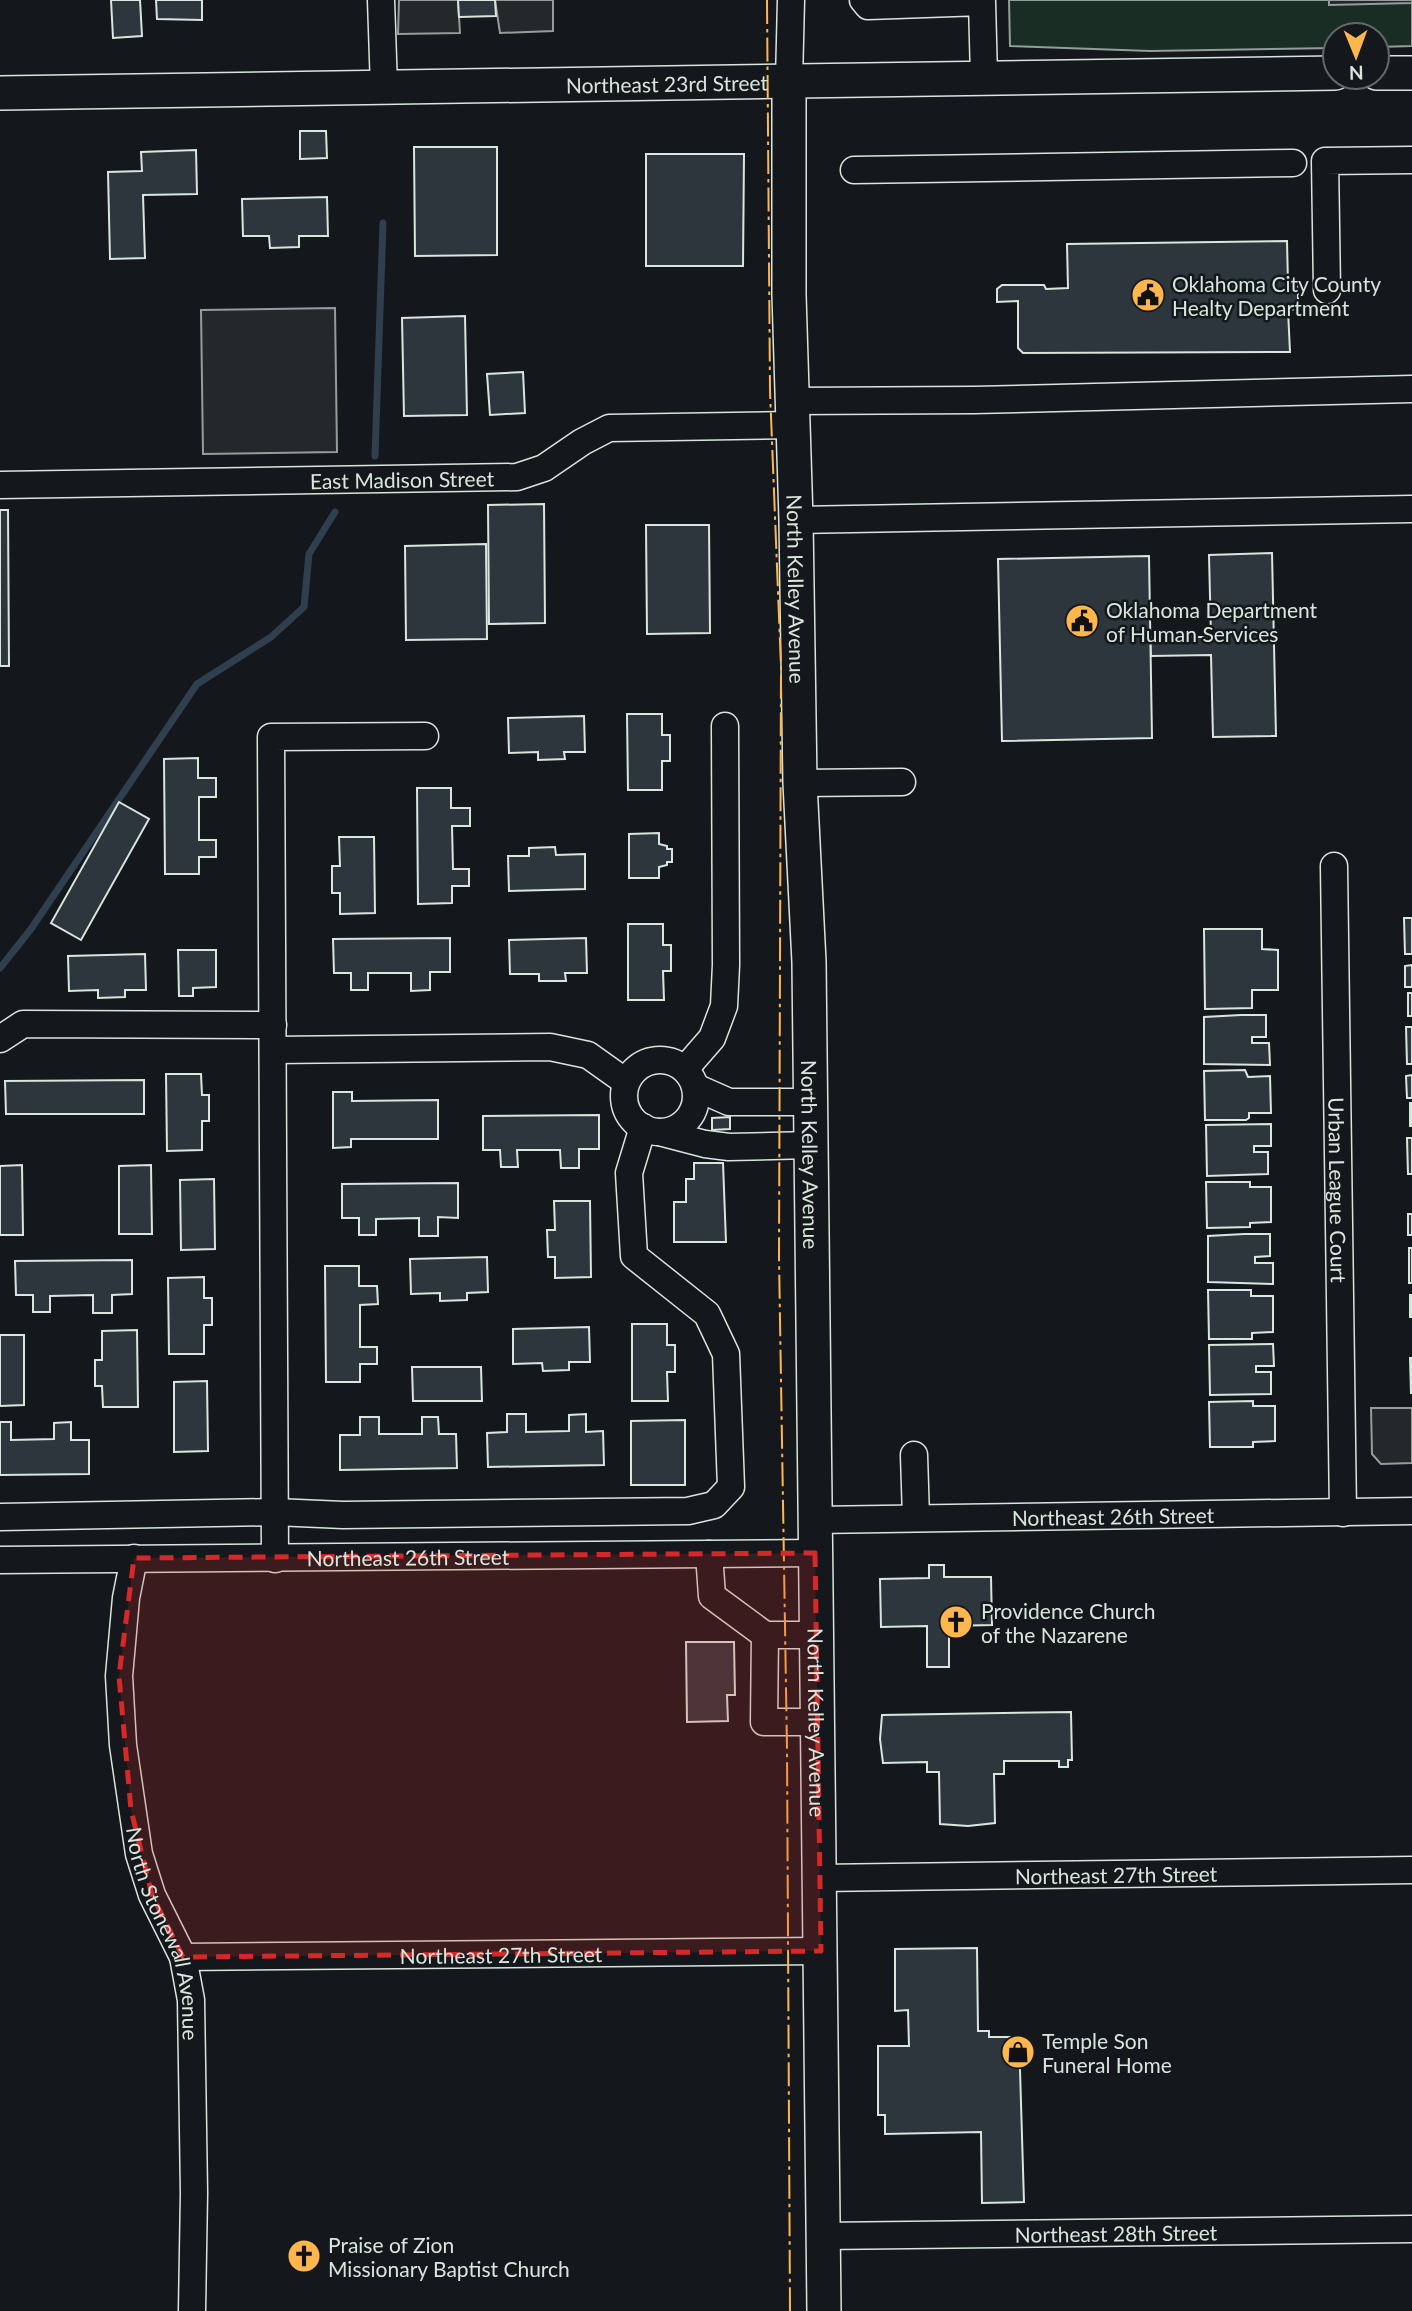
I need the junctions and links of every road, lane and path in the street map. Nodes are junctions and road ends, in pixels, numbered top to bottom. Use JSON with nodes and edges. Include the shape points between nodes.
{"nodes":[{"id":1,"x":381,"y":0,"type":"edge"},
{"id":2,"x":791,"y":0,"type":"edge"},
{"id":3,"x":863,"y":0,"type":"edge"},
{"id":4,"x":940,"y":1,"type":"edge"},
{"id":5,"x":982,"y":1,"type":"edge"},
{"id":6,"x":904,"y":2,"type":"edge"},
{"id":7,"x":1321,"y":73,"type":"edge"},
{"id":8,"x":1391,"y":73,"type":"edge"},
{"id":9,"x":1412,"y":73,"type":"edge"},
{"id":10,"x":984,"y":78,"type":"junction"},
{"id":11,"x":789,"y":81,"type":"junction"},
{"id":12,"x":384,"y":88,"type":"junction"},
{"id":13,"x":0,"y":93,"type":"edge"},
{"id":14,"x":1412,"y":160,"type":"edge"},
{"id":15,"x":1293,"y":163,"type":"dead end"},
{"id":16,"x":854,"y":170,"type":"dead end"},
{"id":17,"x":1327,"y":290,"type":"dead end"},
{"id":18,"x":1412,"y":389,"type":"edge"},
{"id":19,"x":792,"y":413,"type":"junction"},
{"id":20,"x":0,"y":485,"type":"edge"},
{"id":21,"x":1412,"y":509,"type":"edge"},
{"id":22,"x":796,"y":520,"type":"junction"},
{"id":23,"x":725,"y":726,"type":"dead end"},
{"id":24,"x":425,"y":736,"type":"dead end"},
{"id":25,"x":902,"y":782,"type":"dead end"},
{"id":26,"x":800,"y":783,"type":"junction"},
{"id":27,"x":1334,"y":866,"type":"dead end"},
{"id":28,"x":273,"y":1038,"type":"junction"},
{"id":29,"x":0,"y":1039,"type":"edge"},
{"id":30,"x":690,"y":1078,"type":"junction"},
{"id":31,"x":626,"y":1082,"type":"junction"},
{"id":32,"x":811,"y":1102,"type":"junction"},
{"id":33,"x":651,"y":1129,"type":"junction"},
{"id":34,"x":811,"y":1145,"type":"junction"},
{"id":35,"x":914,"y":1455,"type":"dead end"},
{"id":36,"x":1412,"y":1511,"type":"edge"},
{"id":37,"x":275,"y":1512,"type":"junction"},
{"id":38,"x":1343,"y":1513,"type":"junction"},
{"id":39,"x":0,"y":1517,"type":"edge"},
{"id":40,"x":916,"y":1518,"type":"junction"},
{"id":41,"x":815,"y":1520,"type":"junction"},
{"id":42,"x":815,"y":1553,"type":"junction"},
{"id":43,"x":709,"y":1554,"type":"junction"},
{"id":44,"x":134,"y":1558,"type":"junction"},
{"id":45,"x":275,"y":1559,"type":"junction"},
{"id":46,"x":0,"y":1560,"type":"edge"},
{"id":47,"x":816,"y":1635,"type":"junction"},
{"id":48,"x":765,"y":1636,"type":"junction"},
{"id":49,"x":818,"y":1722,"type":"junction"},
{"id":50,"x":1412,"y":1870,"type":"edge"},
{"id":51,"x":820,"y":1878,"type":"junction"},
{"id":52,"x":821,"y":1951,"type":"junction"},
{"id":53,"x":183,"y":1957,"type":"junction"},
{"id":54,"x":1412,"y":2229,"type":"edge"},
{"id":55,"x":822,"y":2236,"type":"junction"},
{"id":56,"x":192,"y":2311,"type":"edge"},
{"id":57,"x":824,"y":2311,"type":"edge"}],
"edges":[{"from":1,"to":12,"type":"street"},
{"from":2,"to":11,"type":"street","name":"North Kelley Avenue"},
{"from":3,"to":6,"type":"street","via":[[867,6]]},
{"from":4,"to":5,"type":"street"},
{"from":4,"to":6,"type":"street"},
{"from":5,"to":10,"type":"street"},
{"from":7,"to":10,"type":"main road","name":"Northeast 23rd Street"},
{"from":8,"to":9,"type":"main road"},
{"from":10,"to":11,"type":"main road","name":"Northeast 23rd Street"},
{"from":11,"to":12,"type":"main road","name":"Northeast 23rd Street"},
{"from":11,"to":19,"type":"main road","name":"North Kelley Avenue"},
{"from":12,"to":13,"type":"main road","name":"Northeast 23rd Street"},
{"from":14,"to":17,"type":"street","via":[[1325,161]]},
{"from":15,"to":16,"type":"street"},
{"from":18,"to":19,"type":"street","name":"East Madison Street","via":[[988,400]]},
{"from":19,"to":20,"type":"street","name":"East Madison Street","via":[[609,428],[544,468],[517,477]]},
{"from":19,"to":22,"type":"main road","name":"North Kelley Avenue"},
{"from":21,"to":22,"type":"street"},
{"from":22,"to":26,"type":"main road","name":"North Kelley Avenue"},
{"from":23,"to":30,"type":"street","via":[[724,1006]]},
{"from":24,"to":28,"type":"street","via":[[271,737]]},
{"from":25,"to":26,"type":"street"},
{"from":26,"to":32,"type":"main road","name":"North Kelley Avenue"},
{"from":27,"to":38,"type":"street","name":"Urban League Court"},
{"from":28,"to":29,"type":"street","via":[[23,1024]]},
{"from":28,"to":31,"type":"street","via":[[550,1047],[588,1055]]},
{"from":28,"to":37,"type":"street"},
{"from":30,"to":31,"type":"street","via":[[675,1063],[652,1060],[632,1072]]},
{"from":30,"to":32,"type":"street","via":[[729,1102]]},
{"from":30,"to":33,"type":"street","via":[[694,1109],[688,1119],[670,1130]]},
{"from":31,"to":33,"type":"street","via":[[629,1115]]},
{"from":32,"to":34,"type":"main road","name":"North Kelley Avenue"},
{"from":33,"to":34,"type":"street","via":[[729,1147]]},
{"from":33,"to":37,"type":"street","via":[[629,1173],[634,1256],[707,1314],[726,1354],[731,1486],[714,1505],[688,1511],[636,1512]]},
{"from":34,"to":41,"type":"main road","name":"North Kelley Avenue"},
{"from":35,"to":40,"type":"street"},
{"from":36,"to":38,"type":"street","name":"Northeast 26th Street"},
{"from":37,"to":39,"type":"street"},
{"from":37,"to":45,"type":"street"},
{"from":38,"to":40,"type":"street","name":"Northeast 26th Street"},
{"from":40,"to":41,"type":"street","name":"Northeast 26th Street"},
{"from":41,"to":42,"type":"main road","name":"North Kelley Avenue"},
{"from":42,"to":43,"type":"street","name":"Northeast 26th Street"},
{"from":42,"to":47,"type":"main road","name":"North Kelley Avenue"},
{"from":43,"to":45,"type":"street","name":"Northeast 26th Street"},
{"from":43,"to":48,"type":"street","via":[[712,1597]]},
{"from":44,"to":45,"type":"street","name":"Northeast 26th Street"},
{"from":44,"to":46,"type":"street","name":"Northeast 26th Street"},
{"from":44,"to":53,"type":"street","name":"North Stonewall Avenue","via":[[119,1676],[123,1745],[139,1854],[152,1895]]},
{"from":47,"to":48,"type":"street"},
{"from":47,"to":49,"type":"main road","name":"North Kelley Avenue"},
{"from":48,"to":49,"type":"street","via":[[764,1722]]},
{"from":49,"to":51,"type":"main road","name":"North Kelley Avenue"},
{"from":50,"to":51,"type":"street","name":"Northeast 27th Street"},
{"from":51,"to":52,"type":"main road","name":"North Kelley Avenue"},
{"from":52,"to":53,"type":"street","name":"Northeast 27th Street"},
{"from":52,"to":55,"type":"main road","name":"North Kelley Avenue"},
{"from":53,"to":56,"type":"street","name":"North Stonewall Avenue","via":[[192,2023]]},
{"from":54,"to":55,"type":"street","name":"Northeast 28th Street"},
{"from":55,"to":57,"type":"main road","name":"North Kelley Avenue"}]}
